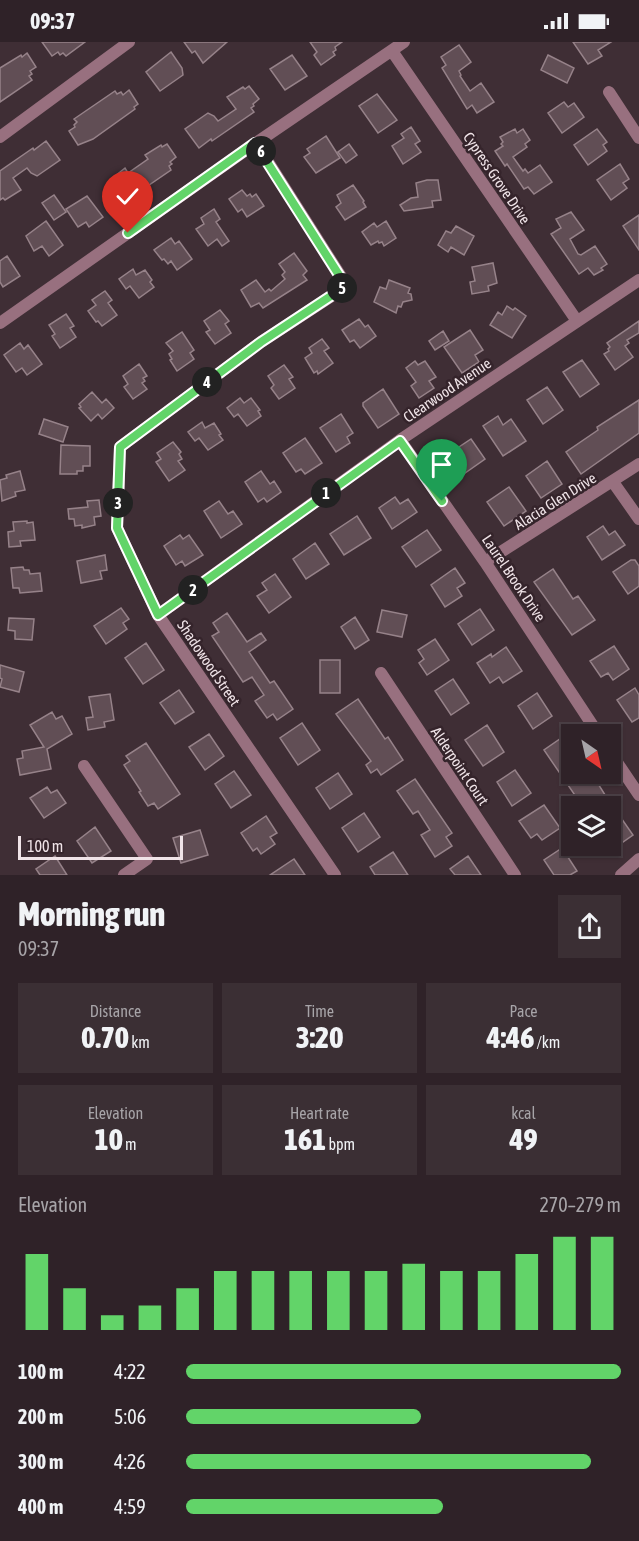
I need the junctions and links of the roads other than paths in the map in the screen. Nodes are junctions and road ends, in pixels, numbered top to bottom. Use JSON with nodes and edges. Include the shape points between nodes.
{"nodes":[{"id":1,"x":129,"y":42,"type":"edge"},
{"id":2,"x":404,"y":42,"type":"edge"},
{"id":3,"x":392,"y":51,"type":"junction"},
{"id":4,"x":609,"y":92,"type":"dead end"},
{"id":5,"x":0,"y":137,"type":"edge"},
{"id":6,"x":639,"y":138,"type":"edge"},
{"id":7,"x":255,"y":143,"type":"junction"},
{"id":8,"x":639,"y":280,"type":"edge"},
{"id":9,"x":576,"y":321,"type":"junction"},
{"id":10,"x":0,"y":323,"type":"edge"},
{"id":11,"x":400,"y":441,"type":"junction"},
{"id":12,"x":639,"y":464,"type":"edge"},
{"id":13,"x":613,"y":482,"type":"junction"},
{"id":14,"x":639,"y":519,"type":"edge"},
{"id":15,"x":486,"y":562,"type":"junction"},
{"id":16,"x":158,"y":615,"type":"junction"},
{"id":17,"x":381,"y":673,"type":"dead end"},
{"id":18,"x":592,"y":724,"type":"edge"},
{"id":19,"x":84,"y":766,"type":"dead end"},
{"id":20,"x":621,"y":768,"type":"edge"},
{"id":21,"x":639,"y":795,"type":"edge"},
{"id":22,"x":639,"y":859,"type":"edge"},
{"id":23,"x":124,"y":875,"type":"edge"},
{"id":24,"x":334,"y":875,"type":"edge"},
{"id":25,"x":515,"y":875,"type":"edge"},
{"id":26,"x":621,"y":875,"type":"edge"}],
"edges":[{"from":1,"to":5,"type":"street"},
{"from":2,"to":3,"type":"street"},
{"from":3,"to":7,"type":"street"},
{"from":3,"to":9,"type":"street","name":"Cypress Grove Drive"},
{"from":4,"to":6,"type":"street"},
{"from":7,"to":10,"type":"street"},
{"from":7,"to":16,"type":"street","name":"Shadowood Street","via":[[346,286],[261,342],[120,447],[117,528]]},
{"from":8,"to":9,"type":"street","name":"Clearwood Avenue"},
{"from":9,"to":11,"type":"street","name":"Clearwood Avenue"},
{"from":11,"to":15,"type":"street","name":"Laurel Brook Drive"},
{"from":11,"to":16,"type":"street","name":"Clearwood Avenue"},
{"from":12,"to":13,"type":"street","name":"Alacia Glen Drive"},
{"from":13,"to":14,"type":"street"},
{"from":13,"to":15,"type":"street","name":"Alacia Glen Drive"},
{"from":15,"to":18,"type":"street","name":"Laurel Brook Drive"},
{"from":16,"to":24,"type":"street","name":"Shadowood Street"},
{"from":17,"to":25,"type":"street","name":"Alderpoint Court"},
{"from":19,"to":23,"type":"street","via":[[147,859]]},
{"from":20,"to":21,"type":"street"},
{"from":22,"to":26,"type":"street"}]}
